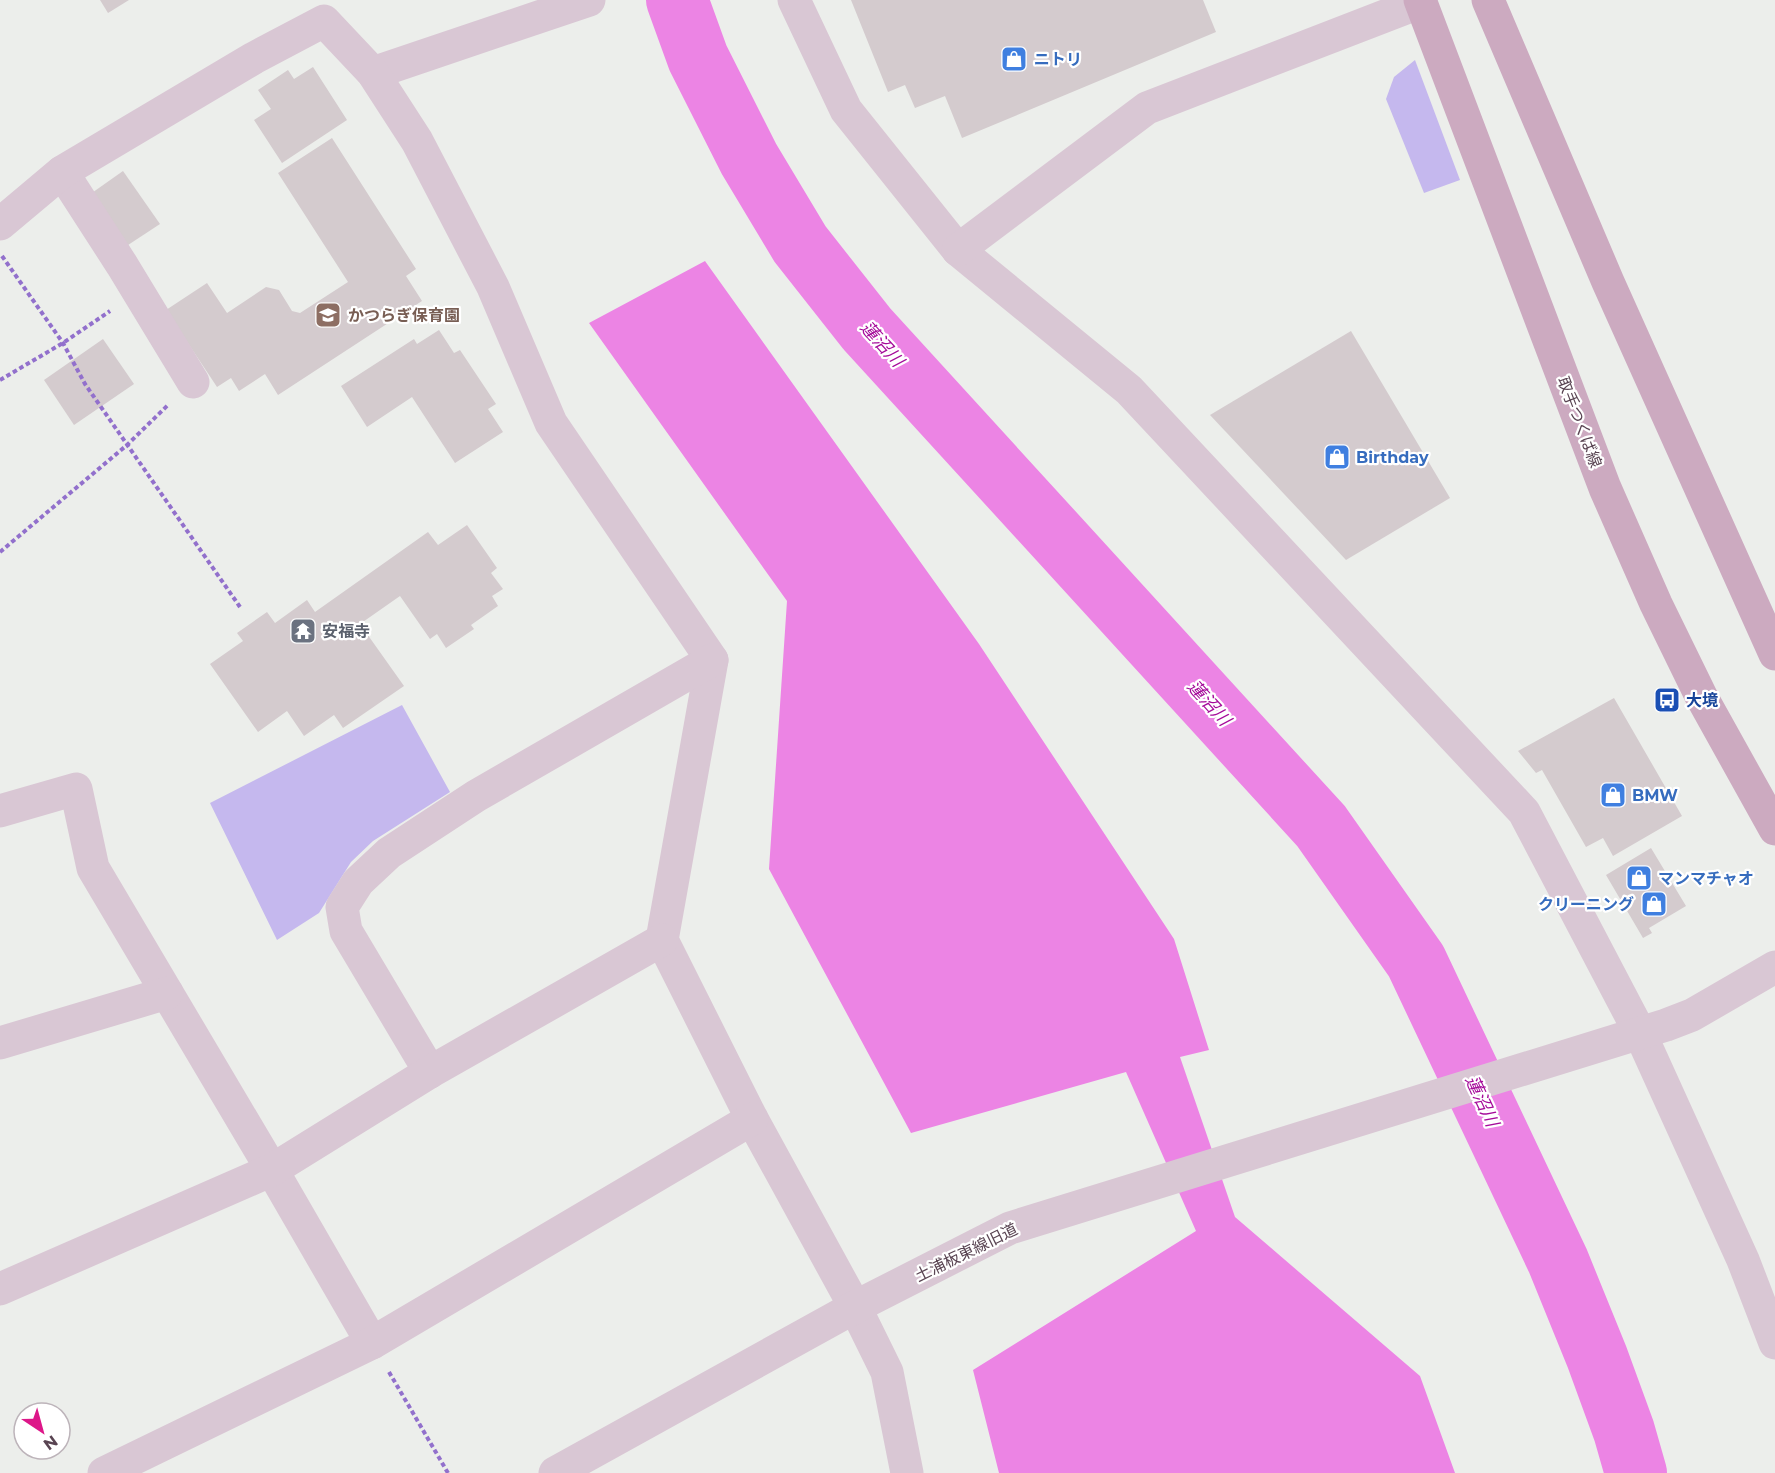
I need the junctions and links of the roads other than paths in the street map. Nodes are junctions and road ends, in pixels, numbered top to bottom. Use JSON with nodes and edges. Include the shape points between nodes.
{"nodes":[{"id":1,"x":589,"y":0,"type":"edge"},
{"id":2,"x":794,"y":0,"type":"edge"},
{"id":3,"x":1488,"y":0,"type":"edge"},
{"id":4,"x":1421,"y":1,"type":"edge"},
{"id":5,"x":317,"y":10,"type":"edge"},
{"id":6,"x":373,"y":73,"type":"junction"},
{"id":7,"x":62,"y":172,"type":"junction"},
{"id":8,"x":0,"y":224,"type":"edge"},
{"id":9,"x":958,"y":250,"type":"junction"},
{"id":10,"x":193,"y":382,"type":"road end"},
{"id":11,"x":1775,"y":654,"type":"edge"},
{"id":12,"x":712,"y":660,"type":"junction"},
{"id":13,"x":0,"y":811,"type":"edge"},
{"id":14,"x":1775,"y":829,"type":"edge"},
{"id":15,"x":662,"y":940,"type":"junction"},
{"id":16,"x":1775,"y":967,"type":"edge"},
{"id":17,"x":167,"y":993,"type":"junction"},
{"id":18,"x":1641,"y":1033,"type":"junction"},
{"id":19,"x":0,"y":1043,"type":"edge"},
{"id":20,"x":430,"y":1072,"type":"junction"},
{"id":21,"x":752,"y":1119,"type":"junction"},
{"id":22,"x":272,"y":1170,"type":"junction"},
{"id":23,"x":0,"y":1289,"type":"edge"},
{"id":24,"x":855,"y":1307,"type":"junction"},
{"id":25,"x":372,"y":1343,"type":"junction"},
{"id":26,"x":1775,"y":1343,"type":"edge"},
{"id":27,"x":104,"y":1473,"type":"edge"},
{"id":28,"x":555,"y":1473,"type":"edge"},
{"id":29,"x":907,"y":1473,"type":"edge"}],
"edges":[{"from":1,"to":6,"type":"street"},
{"from":2,"to":9,"type":"street","via":[[846,110]]},
{"from":3,"to":11,"type":"main road","via":[[1608,282]]},
{"from":4,"to":9,"type":"street","via":[[1147,108]]},
{"from":4,"to":14,"type":"main road","name":"取手つくば線","via":[[1605,488],[1701,696]]},
{"from":5,"to":6,"type":"street"},
{"from":5,"to":7,"type":"street","via":[[254,58]]},
{"from":6,"to":12,"type":"street","via":[[417,141],[493,287],[551,423]]},
{"from":7,"to":8,"type":"street"},
{"from":7,"to":10,"type":"street"},
{"from":9,"to":18,"type":"street","via":[[1130,390],[1524,812]]},
{"from":12,"to":15,"type":"street"},
{"from":12,"to":20,"type":"street","via":[[476,796],[389,853],[358,882],[342,907],[346,931]]},
{"from":13,"to":17,"type":"street","via":[[76,789],[93,868]]},
{"from":15,"to":20,"type":"street"},
{"from":15,"to":21,"type":"street"},
{"from":16,"to":18,"type":"street","via":[[1692,1016]]},
{"from":17,"to":19,"type":"street"},
{"from":17,"to":22,"type":"street"},
{"from":18,"to":24,"type":"street","name":"土浦板東線旧道","via":[[1010,1228]]},
{"from":18,"to":26,"type":"street","via":[[1743,1260]]},
{"from":20,"to":22,"type":"street"},
{"from":21,"to":24,"type":"street"},
{"from":21,"to":25,"type":"street"},
{"from":22,"to":23,"type":"street"},
{"from":22,"to":25,"type":"street"},
{"from":24,"to":28,"type":"street","name":"土浦板東線旧道"},
{"from":24,"to":29,"type":"street","via":[[887,1372]]},
{"from":25,"to":27,"type":"street"}]}
